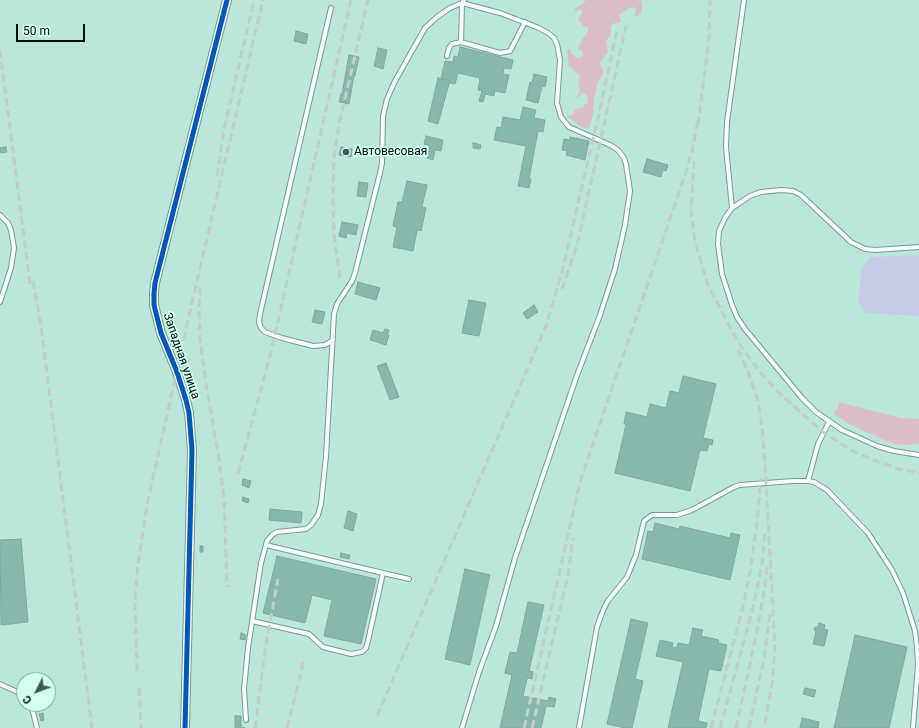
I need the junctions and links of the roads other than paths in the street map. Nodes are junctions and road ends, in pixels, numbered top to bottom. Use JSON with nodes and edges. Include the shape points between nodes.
{"nodes":[{"id":1,"x":227,"y":0,"type":"edge"},
{"id":2,"x":744,"y":0,"type":"edge"},
{"id":3,"x":463,"y":1,"type":"edge"},
{"id":4,"x":331,"y":8,"type":"dead end"},
{"id":5,"x":525,"y":22,"type":"junction"},
{"id":6,"x":461,"y":42,"type":"junction"},
{"id":7,"x":447,"y":56,"type":"dead end"},
{"id":8,"x":732,"y":208,"type":"junction"},
{"id":9,"x":0,"y":215,"type":"edge"},
{"id":10,"x":919,"y":247,"type":"edge"},
{"id":11,"x":0,"y":302,"type":"edge"},
{"id":12,"x":332,"y":340,"type":"junction"},
{"id":13,"x":829,"y":422,"type":"junction"},
{"id":14,"x":919,"y":455,"type":"edge"},
{"id":15,"x":808,"y":481,"type":"junction"},
{"id":16,"x":266,"y":545,"type":"junction"},
{"id":17,"x":383,"y":573,"type":"junction"},
{"id":18,"x":409,"y":579,"type":"dead end"},
{"id":19,"x":252,"y":621,"type":"junction"},
{"id":20,"x":0,"y":684,"type":"edge"},
{"id":21,"x":16,"y":691,"type":"edge"},
{"id":22,"x":33,"y":712,"type":"edge"},
{"id":23,"x":246,"y":720,"type":"dead end"},
{"id":24,"x":37,"y":728,"type":"edge"},
{"id":25,"x":185,"y":728,"type":"edge"},
{"id":26,"x":462,"y":728,"type":"edge"},
{"id":27,"x":579,"y":728,"type":"edge"},
{"id":28,"x":913,"y":728,"type":"edge"}],
"edges":[{"from":1,"to":25,"type":"street","name":"Западная улица","via":[[154,293],[154,305],[161,333],[186,400],[192,450]]},
{"from":2,"to":8,"type":"lane","via":[[727,122],[726,147]]},
{"from":3,"to":5,"type":"lane"},
{"from":3,"to":6,"type":"lane"},
{"from":3,"to":12,"type":"lane","via":[[442,12],[425,28],[387,99],[383,116],[380,173],[355,273],[335,309]]},
{"from":4,"to":12,"type":"lane","via":[[259,322],[265,332],[313,346],[325,345]]},
{"from":5,"to":6,"type":"lane","via":[[513,48],[508,52],[500,53]]},
{"from":5,"to":26,"type":"lane","via":[[548,33],[557,44],[560,60],[557,103],[561,117],[569,126],[618,150],[626,164],[630,191],[615,269],[515,558],[496,626]]},
{"from":6,"to":7,"type":"lane","via":[[452,44]]},
{"from":8,"to":10,"type":"lane","via":[[760,192],[793,191],[801,195],[858,246],[875,250]]},
{"from":8,"to":13,"type":"lane","via":[[725,218],[718,244],[722,274],[734,311],[745,329],[788,382]]},
{"from":9,"to":11,"type":"lane","via":[[11,230],[14,248],[11,268]]},
{"from":12,"to":16,"type":"lane","via":[[326,456],[318,515],[306,529],[277,532]]},
{"from":13,"to":14,"type":"lane","via":[[877,446]]},
{"from":13,"to":15,"type":"lane","via":[[818,444]]},
{"from":15,"to":27,"type":"lane","via":[[740,485],[692,510],[677,515],[652,515],[644,521],[636,555],[627,577],[607,602],[602,613]]},
{"from":15,"to":28,"type":"lane","via":[[820,485],[833,495],[868,533],[892,570],[903,593],[915,631],[917,647]]},
{"from":16,"to":17,"type":"lane"},
{"from":16,"to":19,"type":"lane"},
{"from":17,"to":18,"type":"lane"},
{"from":17,"to":19,"type":"lane","via":[[368,641],[362,652],[351,654],[323,647],[309,634]]},
{"from":19,"to":23,"type":"lane","via":[[244,689]]},
{"from":20,"to":21,"type":"lane"},
{"from":22,"to":24,"type":"lane"}]}
